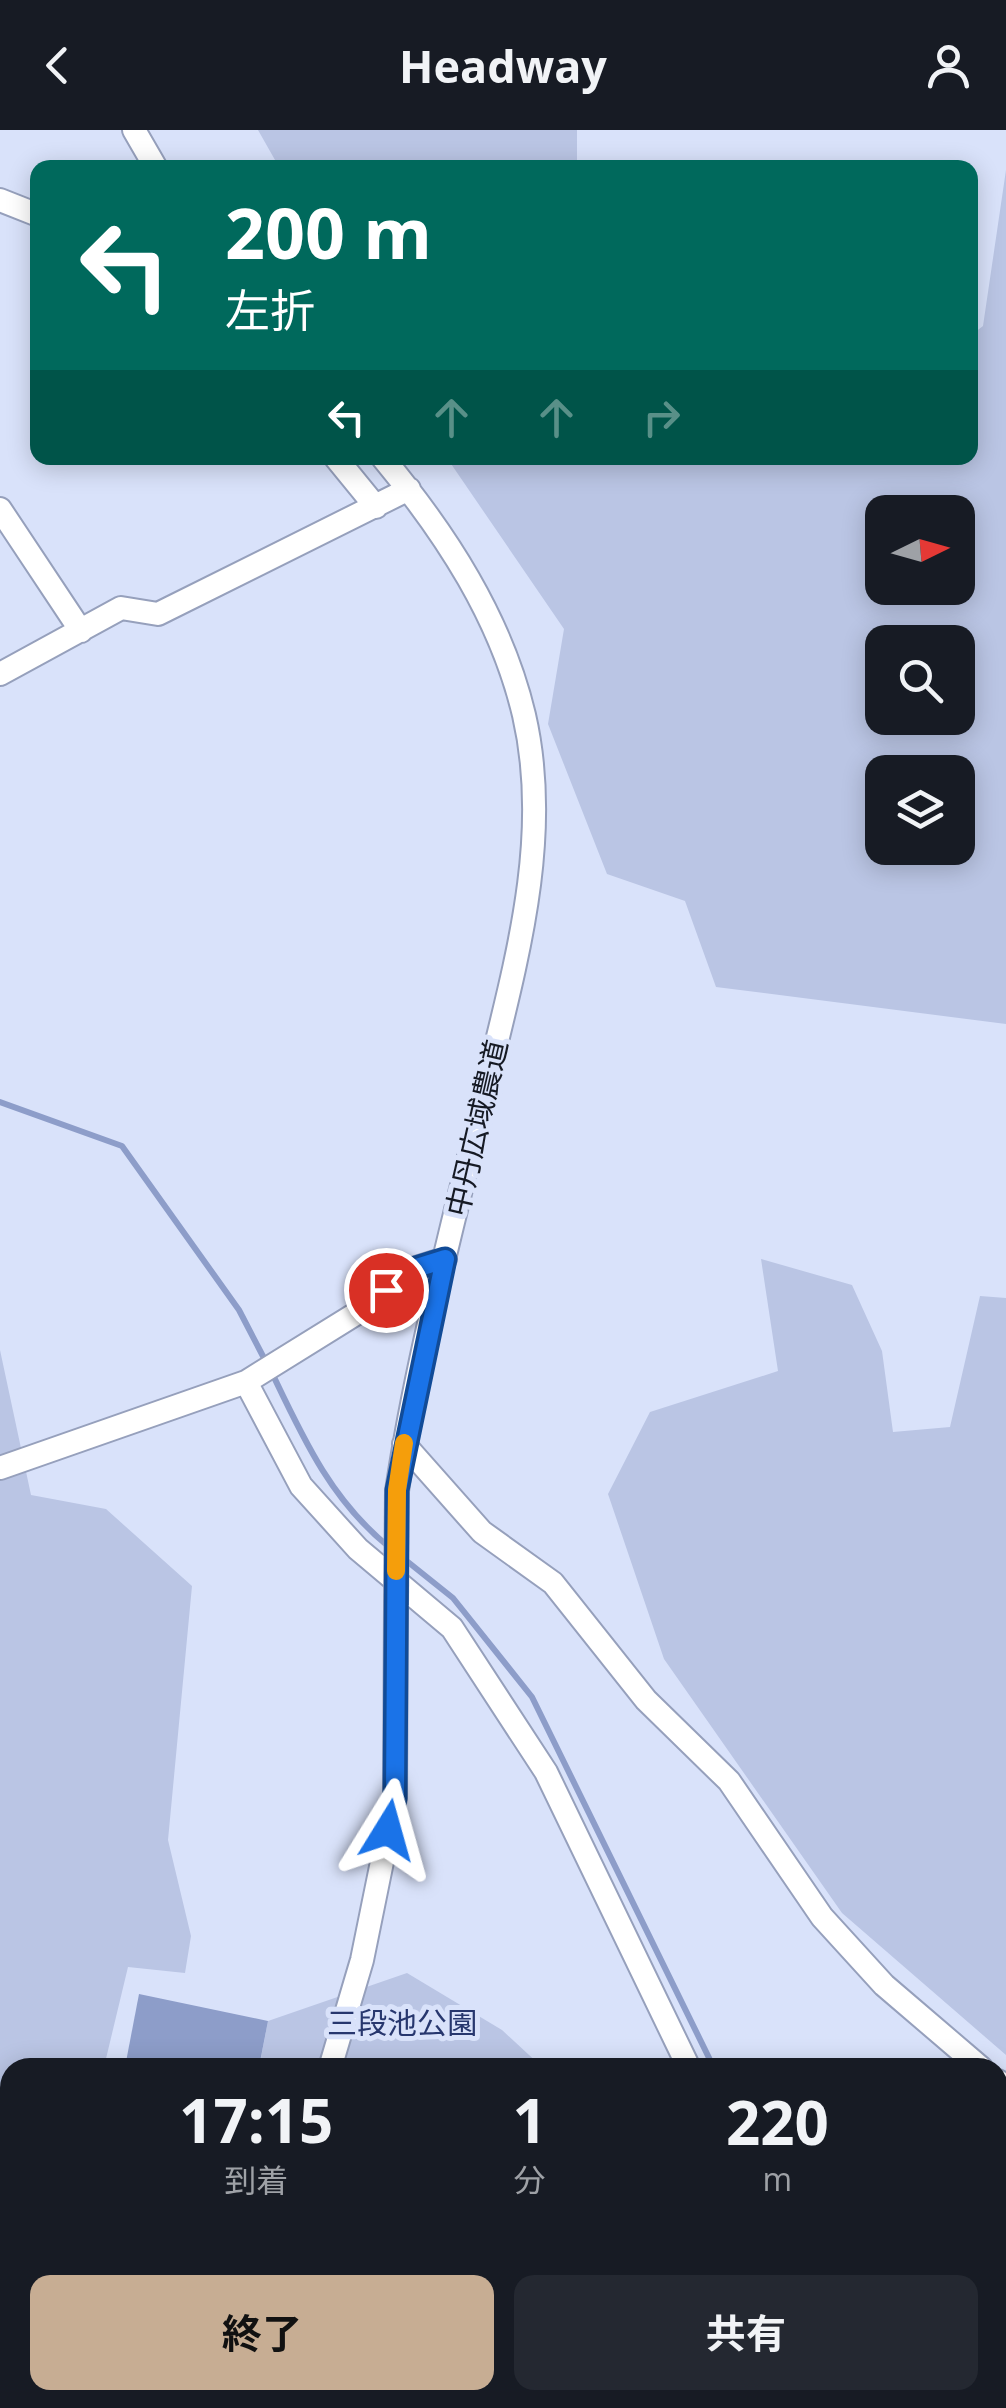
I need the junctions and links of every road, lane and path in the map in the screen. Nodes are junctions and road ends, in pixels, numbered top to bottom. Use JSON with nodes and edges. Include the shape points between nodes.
{"nodes":[{"id":1,"x":134,"y":130,"type":"edge"},
{"id":2,"x":151,"y":160,"type":"edge"},
{"id":3,"x":0,"y":200,"type":"edge"},
{"id":4,"x":30,"y":212,"type":"edge"},
{"id":5,"x":342,"y":465,"type":"edge"},
{"id":6,"x":389,"y":465,"type":"edge"},
{"id":7,"x":409,"y":489,"type":"junction"},
{"id":8,"x":376,"y":506,"type":"junction"},
{"id":9,"x":0,"y":509,"type":"edge"},
{"id":10,"x":82,"y":631,"type":"junction"},
{"id":11,"x":0,"y":674,"type":"edge"},
{"id":12,"x":445,"y":1259,"type":"junction"},
{"id":13,"x":246,"y":1382,"type":"junction"},
{"id":14,"x":404,"y":1444,"type":"junction"},
{"id":15,"x":0,"y":1468,"type":"edge"},
{"id":16,"x":333,"y":2058,"type":"edge"},
{"id":17,"x":684,"y":2058,"type":"edge"},
{"id":18,"x":969,"y":2058,"type":"edge"}],
"edges":[{"from":1,"to":2,"type":"street"},
{"from":3,"to":4,"type":"street"},
{"from":5,"to":8,"type":"street"},
{"from":6,"to":7,"type":"street","name":"中丹広域農道"},
{"from":7,"to":8,"type":"street"},
{"from":7,"to":12,"type":"street","name":"中丹広域農道","via":[[470,576],[511,668],[532,772],[528,891]]},
{"from":8,"to":10,"type":"street","via":[[158,614],[121,608]]},
{"from":9,"to":10,"type":"street"},
{"from":10,"to":11,"type":"street"},
{"from":12,"to":13,"type":"street","via":[[410,1270],[362,1310]]},
{"from":12,"to":14,"type":"street","name":"中丹広域農道"},
{"from":13,"to":15,"type":"street"},
{"from":13,"to":17,"type":"street","via":[[301,1486],[358,1549],[452,1628],[546,1772]]},
{"from":14,"to":16,"type":"street","name":"中丹広域農道","bridge":true,"via":[[397,1490],[395,1798],[362,1960]]},
{"from":14,"to":18,"type":"street","via":[[482,1532],[553,1584],[646,1700],[729,1781],[822,1917],[884,1986]]}]}
